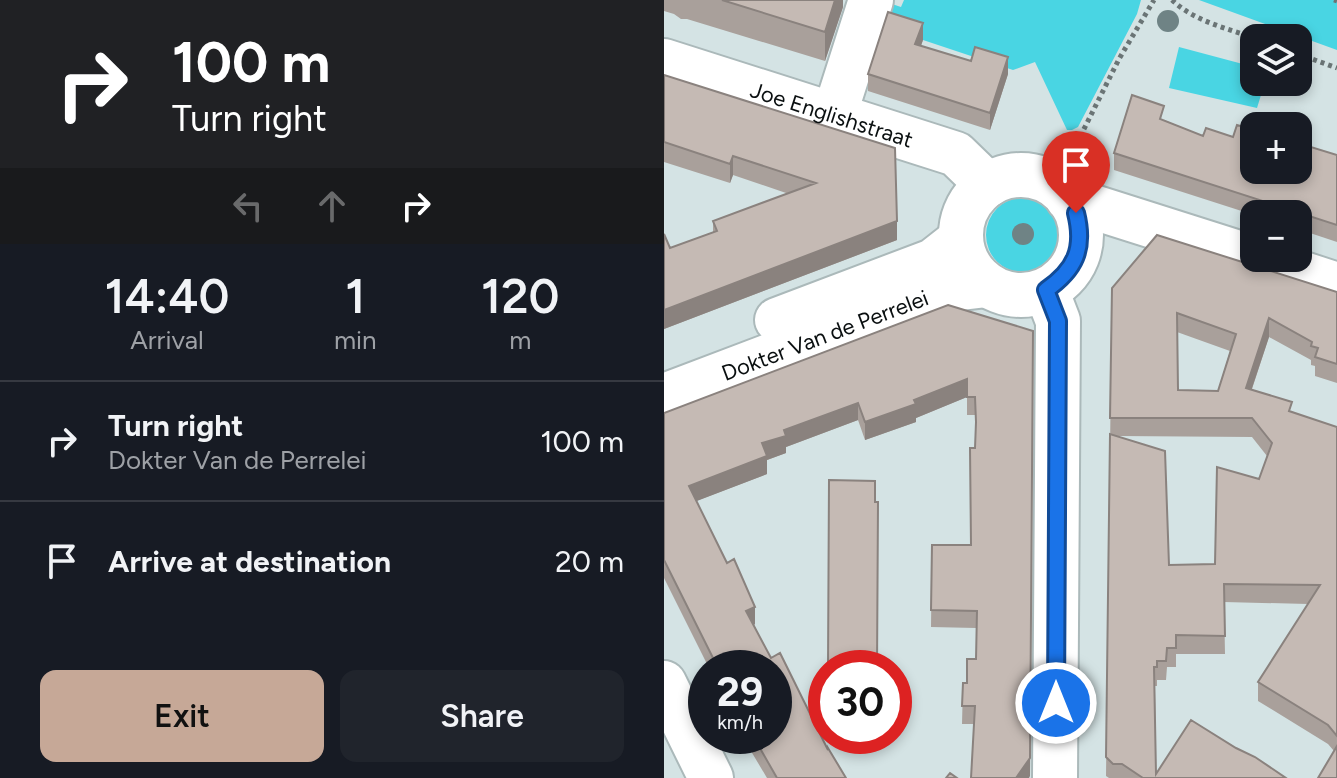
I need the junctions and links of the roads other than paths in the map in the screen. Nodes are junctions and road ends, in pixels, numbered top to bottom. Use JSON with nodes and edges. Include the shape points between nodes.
{"nodes":[{"id":1,"x":871,"y":0,"type":"edge"},
{"id":2,"x":664,"y":61,"type":"edge"},
{"id":3,"x":834,"y":116,"type":"junction"},
{"id":4,"x":988,"y":185,"type":"junction"},
{"id":5,"x":1061,"y":192,"type":"junction"},
{"id":6,"x":1144,"y":221,"type":"junction"},
{"id":7,"x":961,"y":239,"type":"junction"},
{"id":8,"x":1079,"y":246,"type":"junction"},
{"id":9,"x":1240,"y":253,"type":"edge"},
{"id":10,"x":1297,"y":272,"type":"edge"},
{"id":11,"x":987,"y":285,"type":"junction"},
{"id":12,"x":1337,"y":285,"type":"edge"},
{"id":13,"x":1046,"y":290,"type":"junction"},
{"id":14,"x":664,"y":363,"type":"edge"},
{"id":15,"x":664,"y":396,"type":"edge"},
{"id":16,"x":664,"y":683,"type":"edge"},
{"id":17,"x":711,"y":778,"type":"edge"},
{"id":18,"x":1055,"y":778,"type":"edge"}],
"edges":[{"from":1,"to":3,"type":"street"},
{"from":2,"to":3,"type":"street","name":"Joe Englishstraat"},
{"from":3,"to":4,"type":"street","name":"Joe Englishstraat","via":[[956,154]]},
{"from":4,"to":5,"type":"street","via":[[1022,175]]},
{"from":4,"to":7,"type":"street","via":[[967,208]]},
{"from":5,"to":6,"type":"street"},
{"from":5,"to":8,"type":"street","via":[[1076,213]]},
{"from":6,"to":8,"type":"street"},
{"from":6,"to":9,"type":"street"},
{"from":7,"to":11,"type":"street","via":[[969,265]]},
{"from":7,"to":14,"type":"street","name":"Dokter Van de Perrelei","via":[[933,261]]},
{"from":8,"to":13,"type":"street","via":[[1073,264]]},
{"from":10,"to":12,"type":"street"},
{"from":11,"to":13,"type":"street","name":"Dokter Van de Perrelei","via":[[1015,295]]},
{"from":11,"to":15,"type":"street","name":"Dokter Van de Perrelei","via":[[944,290]]},
{"from":13,"to":18,"type":"street","via":[[1058,321]]},
{"from":16,"to":17,"type":"street"}]}
